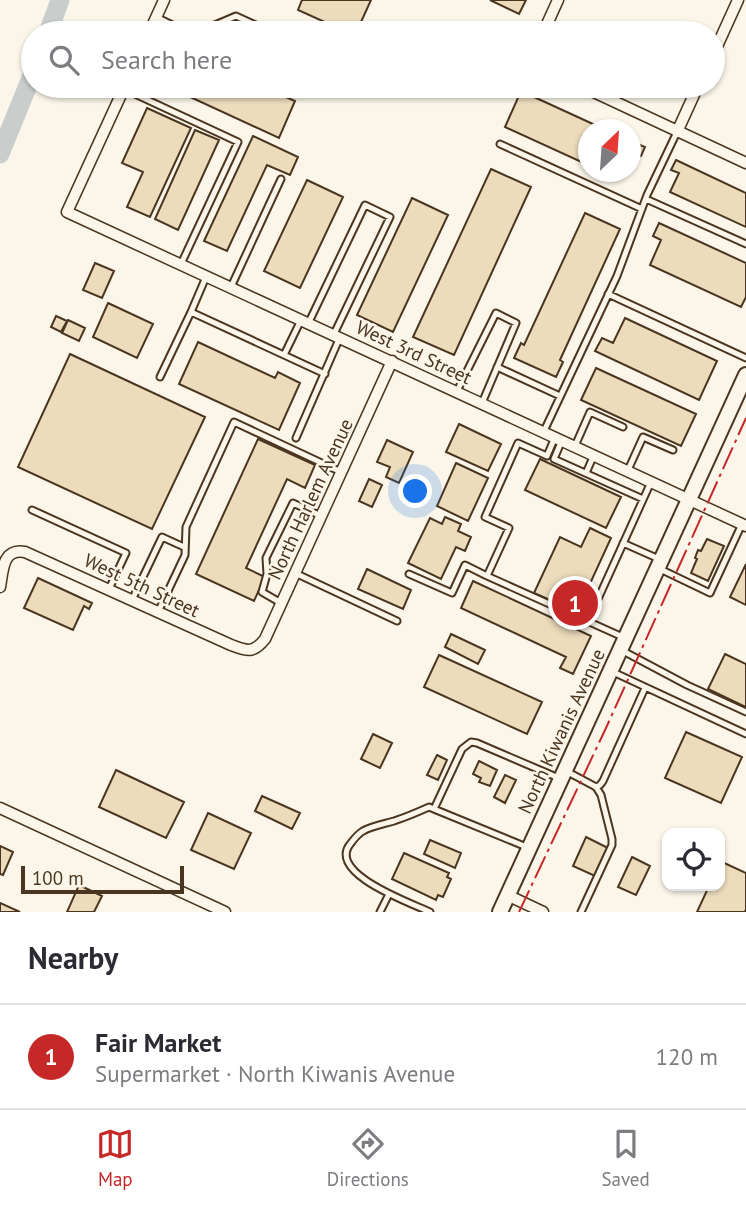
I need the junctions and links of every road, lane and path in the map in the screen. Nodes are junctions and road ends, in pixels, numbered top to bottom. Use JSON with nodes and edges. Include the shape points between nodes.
{"nodes":[{"id":1,"x":164,"y":0,"type":"edge"},
{"id":2,"x":558,"y":0,"type":"edge"},
{"id":3,"x":738,"y":0,"type":"edge"},
{"id":4,"x":156,"y":17,"type":"junction"},
{"id":5,"x":154,"y":21,"type":"edge"},
{"id":6,"x":164,"y":21,"type":"edge"},
{"id":7,"x":224,"y":21,"type":"edge"},
{"id":8,"x":247,"y":21,"type":"edge"},
{"id":9,"x":548,"y":21,"type":"edge"},
{"id":10,"x":725,"y":28,"type":"edge"},
{"id":11,"x":119,"y":98,"type":"edge"},
{"id":12,"x":147,"y":98,"type":"edge"},
{"id":13,"x":605,"y":98,"type":"edge"},
{"id":14,"x":693,"y":98,"type":"edge"},
{"id":15,"x":677,"y":132,"type":"junction"},
{"id":16,"x":499,"y":144,"type":"dead end"},
{"id":17,"x":746,"y":163,"type":"edge"},
{"id":18,"x":281,"y":179,"type":"dead end"},
{"id":19,"x":646,"y":199,"type":"junction"},
{"id":20,"x":642,"y":209,"type":"junction"},
{"id":21,"x":746,"y":244,"type":"edge"},
{"id":22,"x":181,"y":264,"type":"junction"},
{"id":23,"x":207,"y":276,"type":"junction"},
{"id":24,"x":231,"y":287,"type":"junction"},
{"id":25,"x":608,"y":294,"type":"junction"},
{"id":26,"x":191,"y":312,"type":"junction"},
{"id":27,"x":305,"y":321,"type":"junction"},
{"id":28,"x":337,"y":335,"type":"junction"},
{"id":29,"x":284,"y":355,"type":"junction"},
{"id":30,"x":746,"y":358,"type":"edge"},
{"id":31,"x":392,"y":361,"type":"junction"},
{"id":32,"x":498,"y":367,"type":"junction"},
{"id":33,"x":325,"y":374,"type":"junction"},
{"id":34,"x":746,"y":375,"type":"edge"},
{"id":35,"x":160,"y":377,"type":"dead end"},
{"id":36,"x":457,"y":391,"type":"junction"},
{"id":37,"x":560,"y":396,"type":"junction"},
{"id":38,"x":482,"y":403,"type":"junction"},
{"id":39,"x":623,"y":427,"type":"dead end"},
{"id":40,"x":544,"y":431,"type":"junction"},
{"id":41,"x":296,"y":438,"type":"dead end"},
{"id":42,"x":559,"y":438,"type":"junction"},
{"id":43,"x":575,"y":446,"type":"junction"},
{"id":44,"x":674,"y":450,"type":"dead end"},
{"id":45,"x":594,"y":455,"type":"junction"},
{"id":46,"x":628,"y":471,"type":"junction"},
{"id":47,"x":341,"y":472,"type":"junction"},
{"id":48,"x":586,"y":473,"type":"junction"},
{"id":49,"x":651,"y":481,"type":"junction"},
{"id":50,"x":643,"y":499,"type":"junction"},
{"id":51,"x":688,"y":499,"type":"junction"},
{"id":52,"x":32,"y":510,"type":"dead end"},
{"id":53,"x":321,"y":516,"type":"junction"},
{"id":54,"x":744,"y":525,"type":"edge"},
{"id":55,"x":623,"y":543,"type":"junction"},
{"id":56,"x":184,"y":547,"type":"junction"},
{"id":57,"x":659,"y":564,"type":"junction"},
{"id":58,"x":295,"y":573,"type":"junction"},
{"id":59,"x":410,"y":574,"type":"dead end"},
{"id":60,"x":487,"y":576,"type":"junction"},
{"id":61,"x":0,"y":587,"type":"edge"},
{"id":62,"x":109,"y":589,"type":"junction"},
{"id":63,"x":132,"y":600,"type":"junction"},
{"id":64,"x":281,"y":603,"type":"junction"},
{"id":65,"x":159,"y":612,"type":"junction"},
{"id":66,"x":397,"y":621,"type":"dead end"},
{"id":67,"x":588,"y":621,"type":"junction"},
{"id":68,"x":622,"y":644,"type":"junction"},
{"id":69,"x":255,"y":649,"type":"joint"},
{"id":70,"x":610,"y":671,"type":"junction"},
{"id":71,"x":645,"y":688,"type":"junction"},
{"id":72,"x":746,"y":712,"type":"edge"},
{"id":73,"x":746,"y":734,"type":"edge"},
{"id":74,"x":562,"y":775,"type":"junction"},
{"id":75,"x":596,"y":787,"type":"junction"},
{"id":76,"x":0,"y":808,"type":"edge"},
{"id":77,"x":434,"y":808,"type":"junction"},
{"id":78,"x":529,"y":848,"type":"junction"},
{"id":79,"x":389,"y":894,"type":"junction"},
{"id":80,"x":507,"y":895,"type":"junction"},
{"id":81,"x":226,"y":912,"type":"edge"},
{"id":82,"x":380,"y":912,"type":"edge"},
{"id":83,"x":430,"y":912,"type":"edge"},
{"id":84,"x":500,"y":912,"type":"edge"},
{"id":85,"x":543,"y":912,"type":"edge"},
{"id":86,"x":581,"y":912,"type":"edge"}],
"edges":[{"from":1,"to":4,"type":"street"},
{"from":2,"to":9,"type":"street"},
{"from":3,"to":10,"type":"street"},
{"from":4,"to":5,"type":"street"},
{"from":4,"to":6,"type":"lane"},
{"from":7,"to":8,"type":"lane","via":[[236,16]]},
{"from":11,"to":22,"type":"street","name":"West 3rd Street","via":[[67,212]]},
{"from":12,"to":22,"type":"lane","via":[[238,142]]},
{"from":13,"to":15,"type":"street"},
{"from":14,"to":15,"type":"street"},
{"from":15,"to":17,"type":"street"},
{"from":15,"to":19,"type":"lane"},
{"from":16,"to":20,"type":"lane"},
{"from":18,"to":24,"type":"lane"},
{"from":19,"to":20,"type":"lane"},
{"from":19,"to":21,"type":"lane"},
{"from":20,"to":25,"type":"lane"},
{"from":22,"to":23,"type":"street","name":"West 3rd Street"},
{"from":23,"to":24,"type":"street","name":"West 3rd Street"},
{"from":23,"to":26,"type":"lane"},
{"from":24,"to":27,"type":"street","name":"West 3rd Street"},
{"from":25,"to":30,"type":"lane"},
{"from":25,"to":37,"type":"lane"},
{"from":26,"to":29,"type":"lane"},
{"from":26,"to":35,"type":"lane"},
{"from":27,"to":28,"type":"street","name":"West 3rd Street"},
{"from":27,"to":28,"type":"lane","via":[[365,205],[390,217]]},
{"from":27,"to":29,"type":"lane"},
{"from":28,"to":31,"type":"street","name":"West 3rd Street"},
{"from":28,"to":33,"type":"lane"},
{"from":29,"to":33,"type":"lane"},
{"from":31,"to":36,"type":"street","name":"West 3rd Street"},
{"from":31,"to":47,"type":"street","name":"North Harlem Avenue"},
{"from":32,"to":36,"type":"lane","via":[[516,323],[496,313]]},
{"from":32,"to":37,"type":"lane"},
{"from":32,"to":38,"type":"lane"},
{"from":33,"to":41,"type":"lane"},
{"from":34,"to":51,"type":"main road","name":"North Kiwanis Avenue"},
{"from":36,"to":38,"type":"street","name":"West 3rd Street"},
{"from":37,"to":40,"type":"lane"},
{"from":38,"to":40,"type":"street","name":"West 3rd Street"},
{"from":39,"to":43,"type":"lane","via":[[590,412]]},
{"from":40,"to":42,"type":"street","name":"West 3rd Street"},
{"from":42,"to":43,"type":"street","name":"West 3rd Street"},
{"from":42,"to":48,"type":"lane","via":[[554,459]]},
{"from":42,"to":60,"type":"lane","via":[[547,456],[518,443],[485,517],[509,528]]},
{"from":43,"to":45,"type":"street","name":"West 3rd Street"},
{"from":44,"to":46,"type":"lane","via":[[643,437]]},
{"from":45,"to":46,"type":"street","name":"West 3rd Street"},
{"from":45,"to":48,"type":"lane"},
{"from":46,"to":49,"type":"street","name":"West 3rd Street"},
{"from":47,"to":53,"type":"street","name":"North Harlem Avenue"},
{"from":47,"to":56,"type":"lane","via":[[234,422],[186,527]]},
{"from":48,"to":50,"type":"lane"},
{"from":49,"to":50,"type":"lane"},
{"from":49,"to":51,"type":"street","name":"West 3rd Street"},
{"from":50,"to":55,"type":"lane"},
{"from":51,"to":54,"type":"street","name":"West 3rd Street"},
{"from":51,"to":57,"type":"main road","name":"North Kiwanis Avenue"},
{"from":52,"to":62,"type":"lane","via":[[126,553]]},
{"from":53,"to":58,"type":"street","name":"North Harlem Avenue"},
{"from":53,"to":64,"type":"lane","via":[[293,503],[266,558],[262,592]]},
{"from":54,"to":57,"type":"lane","via":[[710,593]]},
{"from":55,"to":57,"type":"lane"},
{"from":55,"to":67,"type":"lane"},
{"from":56,"to":63,"type":"lane","via":[[162,537]]},
{"from":56,"to":65,"type":"lane","via":[[185,555]]},
{"from":57,"to":68,"type":"main road","name":"North Kiwanis Avenue"},
{"from":58,"to":64,"type":"street","name":"North Harlem Avenue"},
{"from":58,"to":66,"type":"lane"},
{"from":59,"to":60,"type":"lane","via":[[452,593],[465,565]]},
{"from":60,"to":67,"type":"lane"},
{"from":61,"to":62,"type":"street","name":"West 5th Street","via":[[6,560],[19,551]]},
{"from":62,"to":63,"type":"street","name":"West 5th Street"},
{"from":63,"to":65,"type":"street","name":"West 5th Street"},
{"from":64,"to":69,"type":"street","name":"North Harlem Avenue","via":[[265,639]]},
{"from":65,"to":69,"type":"street","name":"West 5th Street","via":[[231,645]]},
{"from":67,"to":68,"type":"lane"},
{"from":68,"to":70,"type":"main road","name":"North Kiwanis Avenue"},
{"from":68,"to":72,"type":"lane","via":[[687,685]]},
{"from":70,"to":71,"type":"lane"},
{"from":70,"to":74,"type":"main road","name":"North Kiwanis Avenue"},
{"from":71,"to":73,"type":"lane"},
{"from":71,"to":75,"type":"lane","via":[[603,781]]},
{"from":74,"to":75,"type":"lane"},
{"from":74,"to":77,"type":"lane","via":[[471,742],[462,749]]},
{"from":74,"to":78,"type":"main road","name":"North Kiwanis Avenue"},
{"from":75,"to":86,"type":"lane","via":[[612,845]]},
{"from":76,"to":81,"type":"street"},
{"from":77,"to":78,"type":"lane"},
{"from":77,"to":79,"type":"lane","via":[[362,832],[346,849],[348,865]]},
{"from":78,"to":80,"type":"main road","name":"North Kiwanis Avenue"},
{"from":79,"to":82,"type":"lane"},
{"from":79,"to":83,"type":"lane"},
{"from":80,"to":84,"type":"main road","name":"North Kiwanis Avenue"},
{"from":80,"to":85,"type":"street"}]}
